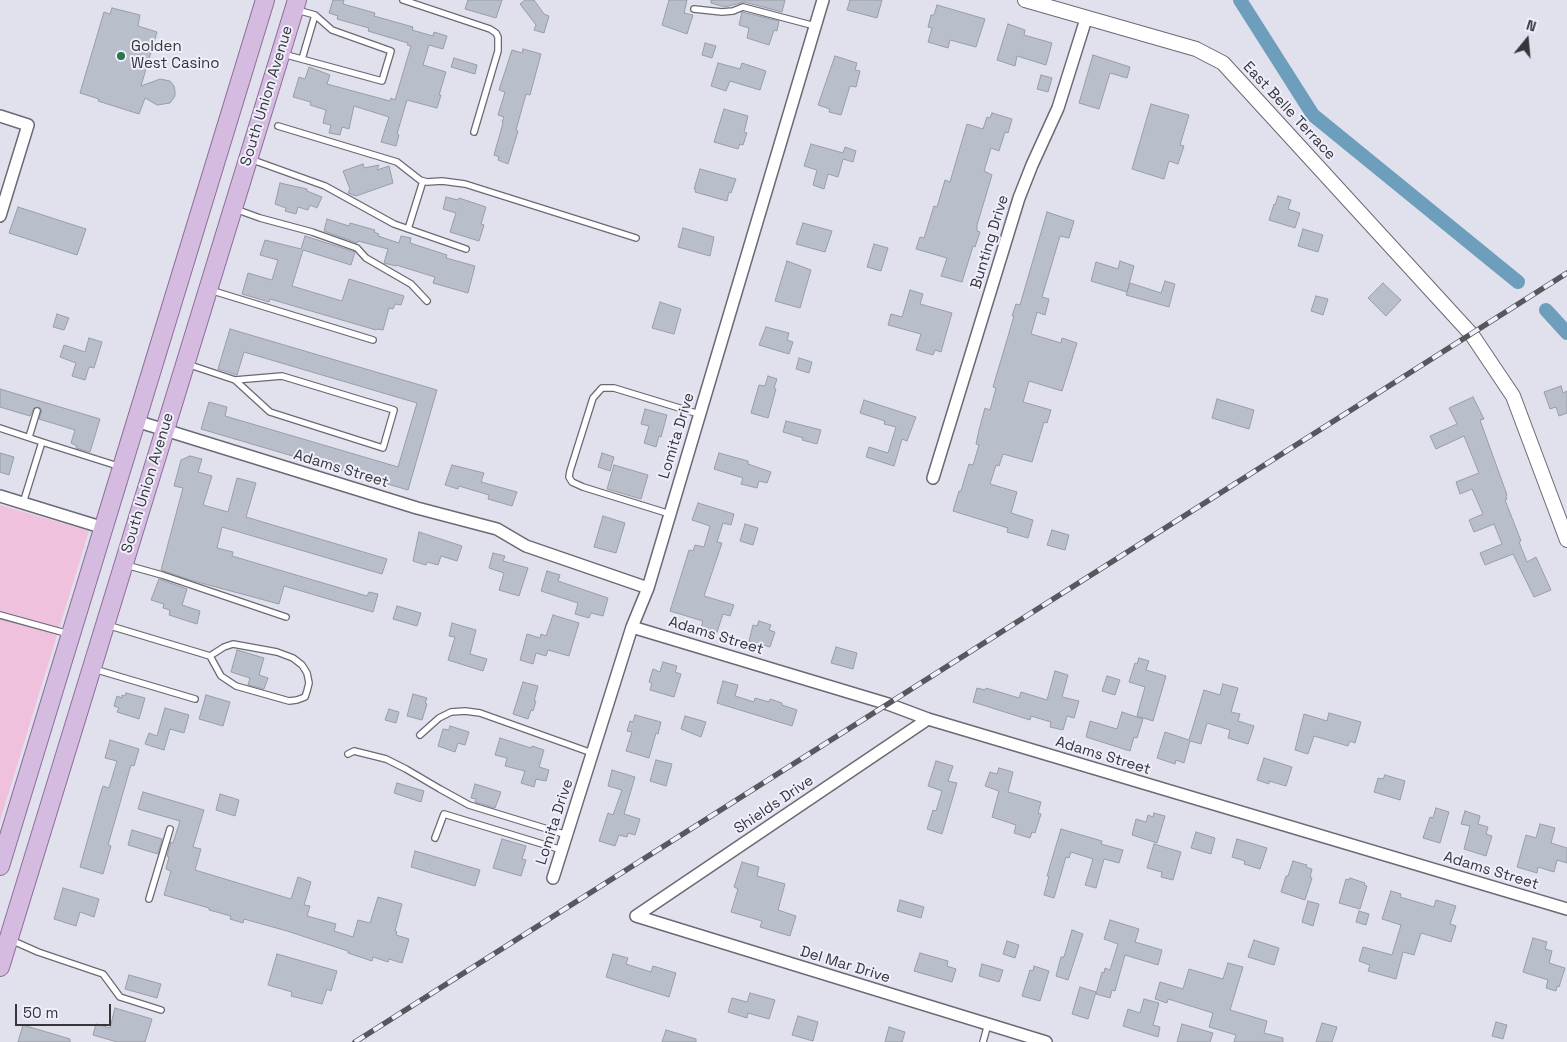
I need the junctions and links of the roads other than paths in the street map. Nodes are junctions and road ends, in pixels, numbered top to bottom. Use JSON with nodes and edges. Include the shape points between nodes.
{"nodes":[{"id":1,"x":265,"y":0,"type":"edge"},
{"id":2,"x":403,"y":0,"type":"edge"},
{"id":3,"x":823,"y":0,"type":"edge"},
{"id":4,"x":1026,"y":0,"type":"edge"},
{"id":5,"x":295,"y":4,"type":"edge"},
{"id":6,"x":694,"y":9,"type":"dead end"},
{"id":7,"x":315,"y":15,"type":"junction"},
{"id":8,"x":1086,"y":18,"type":"junction"},
{"id":9,"x":815,"y":26,"type":"junction"},
{"id":10,"x":281,"y":53,"type":"junction"},
{"id":11,"x":302,"y":59,"type":"junction"},
{"id":12,"x":0,"y":116,"type":"edge"},
{"id":13,"x":278,"y":126,"type":"dead end"},
{"id":14,"x":474,"y":132,"type":"dead end"},
{"id":15,"x":248,"y":158,"type":"junction"},
{"id":16,"x":423,"y":181,"type":"junction"},
{"id":17,"x":233,"y":208,"type":"junction"},
{"id":18,"x":0,"y":216,"type":"edge"},
{"id":19,"x":408,"y":229,"type":"junction"},
{"id":20,"x":636,"y":238,"type":"dead end"},
{"id":21,"x":466,"y":249,"type":"dead end"},
{"id":22,"x":208,"y":289,"type":"junction"},
{"id":23,"x":427,"y":301,"type":"dead end"},
{"id":24,"x":373,"y":340,"type":"dead end"},
{"id":25,"x":185,"y":364,"type":"junction"},
{"id":26,"x":235,"y":380,"type":"junction"},
{"id":27,"x":37,"y":411,"type":"dead end"},
{"id":28,"x":700,"y":414,"type":"junction"},
{"id":29,"x":136,"y":421,"type":"junction"},
{"id":30,"x":0,"y":428,"type":"edge"},
{"id":31,"x":165,"y":430,"type":"junction"},
{"id":32,"x":29,"y":437,"type":"junction"},
{"id":33,"x":42,"y":442,"type":"junction"},
{"id":34,"x":122,"y":467,"type":"junction"},
{"id":35,"x":933,"y":478,"type":"dead end"},
{"id":36,"x":0,"y":496,"type":"edge"},
{"id":37,"x":23,"y":503,"type":"junction"},
{"id":38,"x":670,"y":514,"type":"junction"},
{"id":39,"x":104,"y":528,"type":"junction"},
{"id":40,"x":1567,"y":540,"type":"edge"},
{"id":41,"x":124,"y":564,"type":"junction"},
{"id":42,"x":648,"y":588,"type":"junction"},
{"id":43,"x":0,"y":615,"type":"edge"},
{"id":44,"x":286,"y":617,"type":"dead end"},
{"id":45,"x":105,"y":625,"type":"junction"},
{"id":46,"x":632,"y":627,"type":"junction"},
{"id":47,"x":71,"y":635,"type":"junction"},
{"id":48,"x":210,"y":656,"type":"junction"},
{"id":49,"x":92,"y":668,"type":"junction"},
{"id":50,"x":195,"y":699,"type":"dead end"},
{"id":51,"x":928,"y":719,"type":"junction"},
{"id":52,"x":420,"y":735,"type":"dead end"},
{"id":53,"x":592,"y":753,"type":"junction"},
{"id":54,"x":348,"y":754,"type":"dead end"},
{"id":55,"x":170,"y":829,"type":"dead end"},
{"id":56,"x":566,"y":835,"type":"junction"},
{"id":57,"x":436,"y":838,"type":"dead end"},
{"id":58,"x":562,"y":850,"type":"junction"},
{"id":59,"x":0,"y":866,"type":"edge"},
{"id":60,"x":553,"y":878,"type":"dead end"},
{"id":61,"x":149,"y":899,"type":"dead end"},
{"id":62,"x":1567,"y":910,"type":"edge"},
{"id":63,"x":636,"y":916,"type":"joint"},
{"id":64,"x":9,"y":939,"type":"junction"},
{"id":65,"x":0,"y":967,"type":"edge"},
{"id":66,"x":161,"y":1010,"type":"dead end"},
{"id":67,"x":988,"y":1024,"type":"junction"},
{"id":68,"x":983,"y":1042,"type":"edge"},
{"id":69,"x":1046,"y":1042,"type":"edge"}],
"edges":[{"from":1,"to":29,"type":"main road","name":"South Union Avenue"},
{"from":2,"to":14,"type":"lane","via":[[496,32],[498,51]]},
{"from":3,"to":9,"type":"street","name":"Lomita Drive"},
{"from":4,"to":8,"type":"street","name":"East Belle Terrace"},
{"from":5,"to":7,"type":"lane"},
{"from":5,"to":10,"type":"main road","name":"South Union Avenue"},
{"from":6,"to":9,"type":"lane","via":[[722,12],[743,6]]},
{"from":7,"to":11,"type":"lane"},
{"from":7,"to":11,"type":"lane","via":[[332,30],[391,51],[382,81]]},
{"from":8,"to":35,"type":"street","name":"Bunting Drive","via":[[1058,108],[1019,198]]},
{"from":8,"to":40,"type":"street","name":"East Belle Terrace","via":[[1196,50],[1223,63],[1472,334],[1513,396]]},
{"from":9,"to":28,"type":"street","name":"Lomita Drive"},
{"from":10,"to":11,"type":"lane"},
{"from":10,"to":15,"type":"main road","name":"South Union Avenue"},
{"from":12,"to":18,"type":"street","via":[[28,125]]},
{"from":13,"to":16,"type":"lane","via":[[397,162]]},
{"from":15,"to":17,"type":"main road","name":"South Union Avenue"},
{"from":15,"to":19,"type":"lane","via":[[325,186],[379,218]]},
{"from":16,"to":19,"type":"lane"},
{"from":16,"to":20,"type":"lane","via":[[465,184]]},
{"from":17,"to":22,"type":"main road","name":"South Union Avenue"},
{"from":17,"to":23,"type":"lane","via":[[357,248],[366,258],[411,284]]},
{"from":19,"to":21,"type":"lane"},
{"from":22,"to":24,"type":"lane"},
{"from":22,"to":25,"type":"main road","name":"South Union Avenue"},
{"from":25,"to":26,"type":"lane"},
{"from":25,"to":31,"type":"main road","name":"South Union Avenue"},
{"from":26,"to":26,"type":"lane","via":[[270,412],[383,448],[394,410],[282,376]]},
{"from":27,"to":32,"type":"lane"},
{"from":28,"to":38,"type":"street","name":"Lomita Drive"},
{"from":28,"to":38,"type":"lane","via":[[614,388],[602,388],[593,398],[570,471],[572,482],[583,487]]},
{"from":29,"to":31,"type":"street","name":"Adams Street"},
{"from":29,"to":34,"type":"main road","name":"South Union Avenue"},
{"from":30,"to":32,"type":"lane"},
{"from":31,"to":41,"type":"main road","name":"South Union Avenue"},
{"from":31,"to":42,"type":"street","name":"Adams Street","via":[[418,508],[497,528],[526,546]]},
{"from":32,"to":33,"type":"lane"},
{"from":33,"to":34,"type":"lane"},
{"from":33,"to":37,"type":"lane"},
{"from":34,"to":39,"type":"main road","name":"South Union Avenue"},
{"from":36,"to":37,"type":"street"},
{"from":37,"to":39,"type":"street"},
{"from":38,"to":42,"type":"street","name":"Lomita Drive"},
{"from":39,"to":47,"type":"main road","name":"South Union Avenue"},
{"from":41,"to":44,"type":"lane"},
{"from":41,"to":45,"type":"main road","name":"South Union Avenue"},
{"from":42,"to":46,"type":"street","name":"Lomita Drive"},
{"from":43,"to":47,"type":"lane"},
{"from":45,"to":48,"type":"lane"},
{"from":45,"to":49,"type":"main road","name":"South Union Avenue"},
{"from":46,"to":51,"type":"street","name":"Adams Street"},
{"from":46,"to":53,"type":"street","name":"Lomita Drive"},
{"from":47,"to":59,"type":"main road","name":"South Union Avenue"},
{"from":48,"to":48,"type":"lane","via":[[221,676],[236,686],[289,701],[305,697],[308,691],[307,673],[302,665],[277,652],[233,644]]},
{"from":49,"to":50,"type":"lane"},
{"from":49,"to":64,"type":"main road","name":"South Union Avenue"},
{"from":51,"to":62,"type":"street","name":"Adams Street"},
{"from":51,"to":63,"type":"street","name":"Shields Drive"},
{"from":52,"to":53,"type":"lane","via":[[439,718],[451,712],[464,711],[480,713]]},
{"from":53,"to":56,"type":"street","name":"Lomita Drive"},
{"from":54,"to":56,"type":"lane","via":[[354,752],[386,759],[469,804]]},
{"from":55,"to":61,"type":"lane"},
{"from":56,"to":58,"type":"street","name":"Lomita Drive"},
{"from":57,"to":58,"type":"lane","via":[[444,814]]},
{"from":58,"to":60,"type":"street","name":"Lomita Drive"},
{"from":63,"to":67,"type":"street","name":"Del Mar Drive"},
{"from":64,"to":65,"type":"main road","name":"South Union Avenue"},
{"from":64,"to":66,"type":"lane","via":[[103,974],[120,997]]},
{"from":67,"to":68,"type":"lane"},
{"from":67,"to":69,"type":"street","name":"Del Mar Drive"}]}
